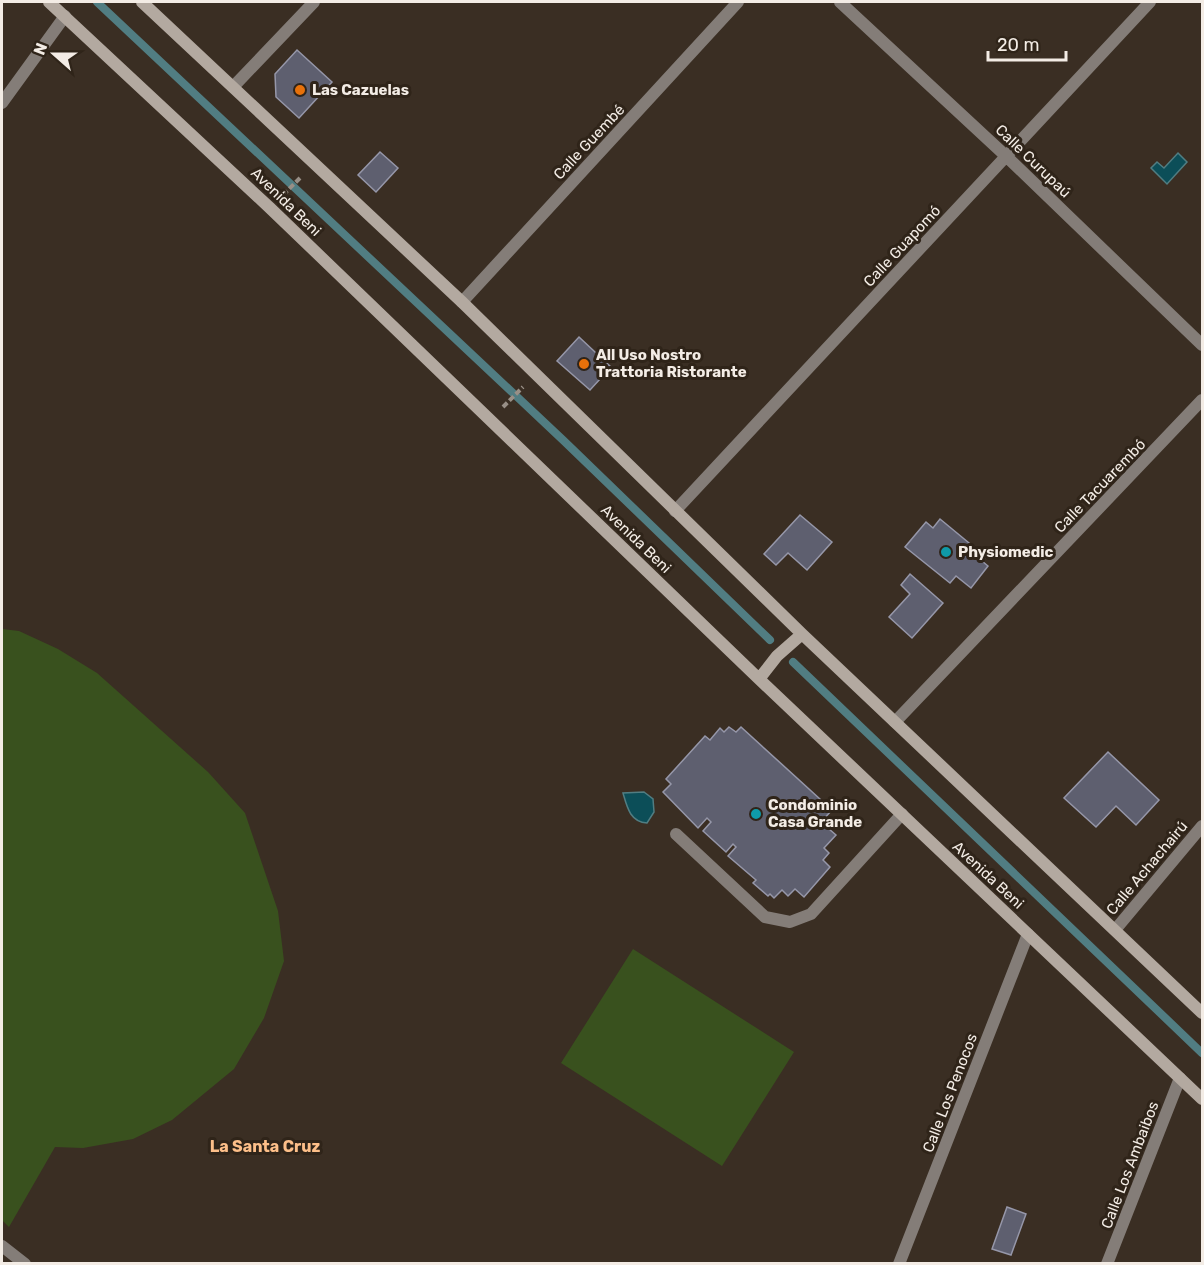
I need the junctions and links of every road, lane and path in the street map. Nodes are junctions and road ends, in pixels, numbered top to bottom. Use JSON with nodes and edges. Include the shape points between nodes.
{"nodes":[{"id":1,"x":49,"y":2,"type":"edge"},
{"id":2,"x":142,"y":2,"type":"edge"},
{"id":3,"x":314,"y":2,"type":"edge"},
{"id":4,"x":738,"y":2,"type":"edge"},
{"id":5,"x":840,"y":2,"type":"edge"},
{"id":6,"x":1150,"y":2,"type":"edge"},
{"id":7,"x":65,"y":16,"type":"junction"},
{"id":8,"x":233,"y":87,"type":"junction"},
{"id":9,"x":2,"y":103,"type":"edge"},
{"id":10,"x":1007,"y":156,"type":"junction"},
{"id":11,"x":301,"y":177,"type":"dead end"},
{"id":12,"x":279,"y":199,"type":"dead end"},
{"id":13,"x":462,"y":302,"type":"junction"},
{"id":14,"x":1203,"y":345,"type":"edge"},
{"id":15,"x":523,"y":387,"type":"dead end"},
{"id":16,"x":1203,"y":400,"type":"edge"},
{"id":17,"x":499,"y":411,"type":"dead end"},
{"id":18,"x":675,"y":511,"type":"junction"},
{"id":19,"x":802,"y":634,"type":"junction"},
{"id":20,"x":759,"y":679,"type":"junction"},
{"id":21,"x":895,"y":722,"type":"junction"},
{"id":22,"x":902,"y":814,"type":"junction"},
{"id":23,"x":1203,"y":826,"type":"edge"},
{"id":24,"x":676,"y":834,"type":"dead end"},
{"id":25,"x":1115,"y":930,"type":"junction"},
{"id":26,"x":1028,"y":933,"type":"junction"},
{"id":27,"x":1203,"y":1013,"type":"edge"},
{"id":28,"x":1180,"y":1078,"type":"junction"},
{"id":29,"x":1203,"y":1099,"type":"edge"},
{"id":30,"x":2,"y":1246,"type":"edge"},
{"id":31,"x":25,"y":1263,"type":"edge"},
{"id":32,"x":899,"y":1263,"type":"edge"},
{"id":33,"x":1107,"y":1263,"type":"edge"}],
"edges":[{"from":1,"to":7,"type":"street","name":"Avenida Beni"},
{"from":2,"to":8,"type":"street"},
{"from":3,"to":8,"type":"street"},
{"from":4,"to":13,"type":"street","name":"Calle Guembé"},
{"from":5,"to":10,"type":"street","name":"Calle Curupaú"},
{"from":6,"to":10,"type":"street","name":"Calle Guapomó"},
{"from":7,"to":9,"type":"street"},
{"from":7,"to":20,"type":"street","name":"Avenida Beni","via":[[279,216]]},
{"from":8,"to":13,"type":"street"},
{"from":10,"to":14,"type":"street","name":"Calle Curupaú"},
{"from":10,"to":18,"type":"street","name":"Calle Guapomó"},
{"from":11,"to":12,"type":"path"},
{"from":13,"to":18,"type":"street"},
{"from":15,"to":17,"type":"path"},
{"from":16,"to":21,"type":"street","name":"Calle Tacuarembó"},
{"from":18,"to":19,"type":"street"},
{"from":19,"to":20,"type":"street"},
{"from":19,"to":21,"type":"street"},
{"from":20,"to":22,"type":"street","name":"Avenida Beni"},
{"from":21,"to":25,"type":"street"},
{"from":22,"to":24,"type":"street","via":[[811,914],[790,922],[765,917]]},
{"from":22,"to":26,"type":"street","name":"Avenida Beni"},
{"from":23,"to":25,"type":"street","name":"Calle Achachairú"},
{"from":25,"to":27,"type":"street"},
{"from":26,"to":28,"type":"street","name":"Avenida Beni"},
{"from":26,"to":32,"type":"street","name":"Calle Los Penocos"},
{"from":28,"to":29,"type":"street","name":"Avenida Beni"},
{"from":28,"to":33,"type":"street","name":"Calle Los Ambaibos"},
{"from":30,"to":31,"type":"street"}]}
